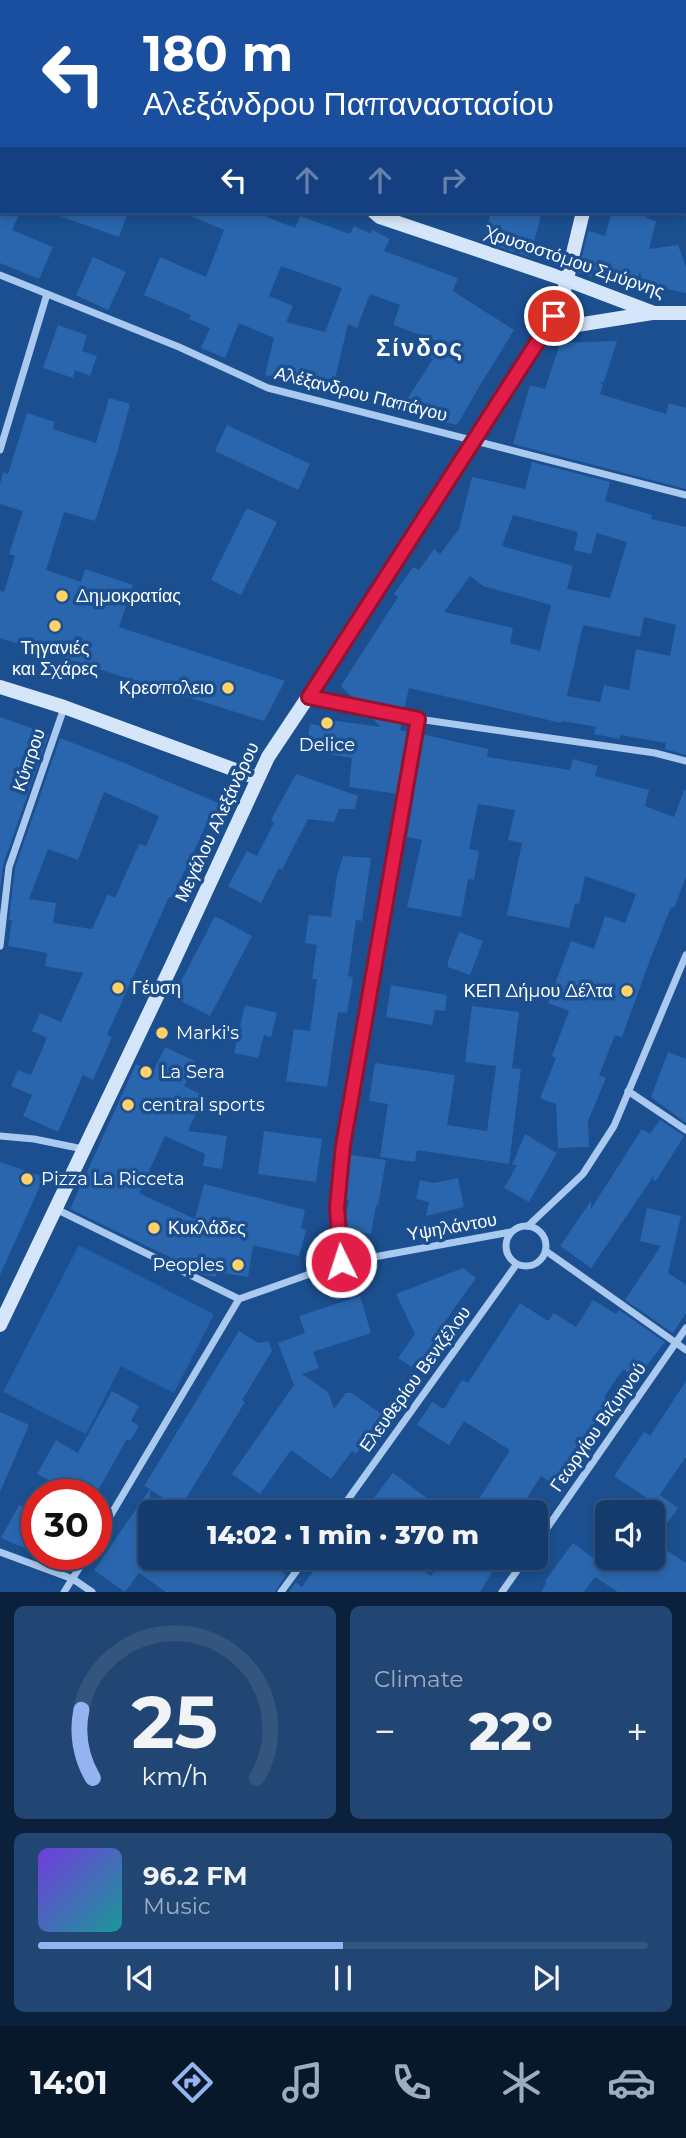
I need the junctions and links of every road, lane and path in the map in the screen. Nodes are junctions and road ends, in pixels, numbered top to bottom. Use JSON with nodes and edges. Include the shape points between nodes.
{"nodes":[{"id":1,"x":378,"y":214,"type":"edge"},
{"id":2,"x":583,"y":214,"type":"edge"},
{"id":3,"x":0,"y":275,"type":"edge"},
{"id":4,"x":568,"y":280,"type":"junction"},
{"id":5,"x":47,"y":294,"type":"junction"},
{"id":6,"x":654,"y":313,"type":"junction"},
{"id":7,"x":686,"y":313,"type":"edge"},
{"id":8,"x":546,"y":330,"type":"junction"},
{"id":9,"x":473,"y":439,"type":"junction"},
{"id":10,"x":0,"y":450,"type":"edge"},
{"id":11,"x":686,"y":495,"type":"edge"},
{"id":12,"x":0,"y":687,"type":"edge"},
{"id":13,"x":309,"y":697,"type":"junction"},
{"id":14,"x":64,"y":707,"type":"junction"},
{"id":15,"x":418,"y":719,"type":"junction"},
{"id":16,"x":686,"y":761,"type":"edge"},
{"id":17,"x":257,"y":778,"type":"junction"},
{"id":18,"x":0,"y":946,"type":"edge"},
{"id":19,"x":686,"y":955,"type":"edge"},
{"id":20,"x":628,"y":1091,"type":"junction"},
{"id":21,"x":686,"y":1130,"type":"edge"},
{"id":22,"x":0,"y":1136,"type":"edge"},
{"id":23,"x":83,"y":1149,"type":"junction"},
{"id":24,"x":56,"y":1209,"type":"junction"},
{"id":25,"x":528,"y":1226,"type":"junction"},
{"id":26,"x":511,"y":1232,"type":"junction"},
{"id":27,"x":546,"y":1251,"type":"junction"},
{"id":28,"x":341,"y":1262,"type":"junction"},
{"id":29,"x":516,"y":1265,"type":"junction"},
{"id":30,"x":239,"y":1299,"type":"junction"},
{"id":31,"x":0,"y":1325,"type":"edge"},
{"id":32,"x":686,"y":1328,"type":"edge"},
{"id":33,"x":676,"y":1343,"type":"junction"},
{"id":34,"x":686,"y":1350,"type":"edge"},
{"id":35,"x":347,"y":1500,"type":"edge"},
{"id":36,"x":112,"y":1513,"type":"edge"},
{"id":37,"x":548,"y":1527,"type":"edge"},
{"id":38,"x":0,"y":1552,"type":"edge"},
{"id":39,"x":78,"y":1570,"type":"edge"},
{"id":40,"x":297,"y":1570,"type":"edge"},
{"id":41,"x":518,"y":1570,"type":"edge"},
{"id":42,"x":73,"y":1579,"type":"junction"},
{"id":43,"x":64,"y":1592,"type":"edge"},
{"id":44,"x":92,"y":1592,"type":"edge"},
{"id":45,"x":281,"y":1592,"type":"edge"},
{"id":46,"x":502,"y":1592,"type":"edge"}],
"edges":[{"from":1,"to":4,"type":"street","name":"Χρυσοστόμου Σμύρνης"},
{"from":2,"to":4,"type":"street","name":"Μεγάλου Αλεξάνδρου"},
{"from":3,"to":5,"type":"street","name":"Αλέξανδρου Παπάγου"},
{"from":4,"to":6,"type":"street","name":"Χρυσοστόμου Σμύρνης"},
{"from":4,"to":8,"type":"street","name":"Μεγάλου Αλεξάνδρου"},
{"from":5,"to":9,"type":"street","name":"Αλέξανδρου Παπάγου","via":[[268,388]]},
{"from":5,"to":10,"type":"street"},
{"from":6,"to":7,"type":"street","name":"Χρυσοστόμου Σμύρνης"},
{"from":6,"to":8,"type":"street"},
{"from":8,"to":9,"type":"street","name":"Μεγάλου Αλεξάνδρου"},
{"from":9,"to":11,"type":"street","name":"Αλέξανδρου Παπάγου"},
{"from":9,"to":13,"type":"street","name":"Μεγάλου Αλεξάνδρου"},
{"from":12,"to":14,"type":"street"},
{"from":13,"to":15,"type":"street"},
{"from":13,"to":17,"type":"street","name":"Μεγάλου Αλεξάνδρου"},
{"from":14,"to":17,"type":"street"},
{"from":14,"to":18,"type":"street","name":"Κύπρου","via":[[9,867]]},
{"from":15,"to":16,"type":"street"},
{"from":15,"to":28,"type":"street","via":[[343,1145],[337,1208]]},
{"from":17,"to":23,"type":"street","name":"Μεγάλου Αλεξάνδρου"},
{"from":19,"to":20,"type":"street"},
{"from":20,"to":21,"type":"street"},
{"from":20,"to":25,"type":"street","via":[[614,1126],[583,1174]]},
{"from":22,"to":23,"type":"street"},
{"from":23,"to":24,"type":"street","name":"Μεγάλου Αλεξάνδρου"},
{"from":24,"to":30,"type":"street"},
{"from":24,"to":31,"type":"street","name":"Μεγάλου Αλεξάνδρου"},
{"from":25,"to":26,"type":"street"},
{"from":25,"to":27,"type":"street","via":[[541,1232]]},
{"from":26,"to":28,"type":"street","name":"Υψηλάντου"},
{"from":26,"to":29,"type":"street","via":[[506,1250]]},
{"from":27,"to":29,"type":"street","via":[[535,1265]]},
{"from":27,"to":33,"type":"street"},
{"from":28,"to":30,"type":"street","name":"Υψηλάντου"},
{"from":29,"to":35,"type":"street","name":"Ελευθερίου Βενιζέλου"},
{"from":30,"to":36,"type":"street"},
{"from":32,"to":33,"type":"street","name":"Γεωργίου Βιζυηνού"},
{"from":33,"to":34,"type":"street"},
{"from":33,"to":37,"type":"street","name":"Γεωργίου Βιζυηνού"},
{"from":38,"to":42,"type":"street"},
{"from":39,"to":42,"type":"street"},
{"from":40,"to":45,"type":"street"},
{"from":41,"to":46,"type":"street"},
{"from":42,"to":43,"type":"street"},
{"from":42,"to":44,"type":"street"}]}
